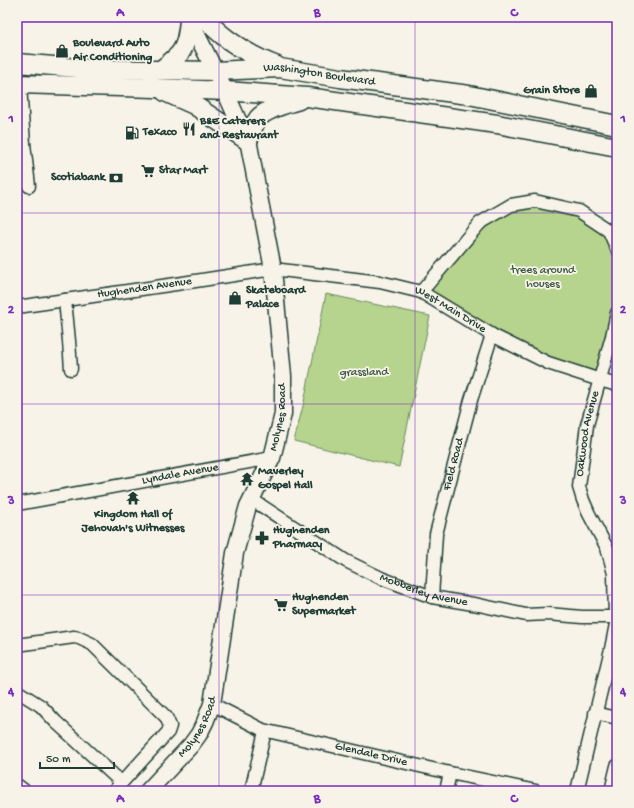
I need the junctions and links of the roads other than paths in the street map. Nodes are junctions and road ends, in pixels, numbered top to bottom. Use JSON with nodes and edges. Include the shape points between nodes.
{"nodes":[{"id":1,"x":195,"y":18,"type":"edge"},
{"id":2,"x":17,"y":63,"type":"edge"},
{"id":3,"x":280,"y":68,"type":"junction"},
{"id":4,"x":162,"y":70,"type":"junction"},
{"id":5,"x":215,"y":71,"type":"junction"},
{"id":6,"x":18,"y":84,"type":"edge"},
{"id":7,"x":155,"y":88,"type":"junction"},
{"id":8,"x":225,"y":91,"type":"junction"},
{"id":9,"x":307,"y":97,"type":"junction"},
{"id":10,"x":617,"y":125,"type":"edge"},
{"id":11,"x":248,"y":140,"type":"junction"},
{"id":12,"x":21,"y":144,"type":"edge"},
{"id":13,"x":617,"y":147,"type":"edge"},
{"id":14,"x":29,"y":186,"type":"dead end"},
{"id":15,"x":617,"y":249,"type":"edge"},
{"id":16,"x":273,"y":269,"type":"junction"},
{"id":17,"x":421,"y":292,"type":"junction"},
{"id":18,"x":65,"y":300,"type":"junction"},
{"id":19,"x":17,"y":306,"type":"edge"},
{"id":20,"x":617,"y":313,"type":"edge"},
{"id":21,"x":492,"y":335,"type":"junction"},
{"id":22,"x":71,"y":369,"type":"dead end"},
{"id":23,"x":600,"y":380,"type":"junction"},
{"id":24,"x":617,"y":385,"type":"edge"},
{"id":25,"x":272,"y":458,"type":"junction"},
{"id":26,"x":251,"y":500,"type":"junction"},
{"id":27,"x":17,"y":504,"type":"edge"},
{"id":28,"x":432,"y":597,"type":"junction"},
{"id":29,"x":616,"y":619,"type":"edge"},
{"id":30,"x":17,"y":645,"type":"edge"},
{"id":31,"x":17,"y":691,"type":"edge"},
{"id":32,"x":212,"y":704,"type":"junction"},
{"id":33,"x":595,"y":713,"type":"junction"},
{"id":34,"x":617,"y":718,"type":"edge"},
{"id":35,"x":265,"y":731,"type":"junction"},
{"id":36,"x":617,"y":766,"type":"edge"},
{"id":37,"x":450,"y":773,"type":"junction"},
{"id":38,"x":17,"y":785,"type":"edge"},
{"id":39,"x":117,"y":787,"type":"edge"},
{"id":40,"x":25,"y":791,"type":"edge"},
{"id":41,"x":148,"y":791,"type":"edge"},
{"id":42,"x":251,"y":791,"type":"edge"},
{"id":43,"x":446,"y":791,"type":"edge"},
{"id":44,"x":536,"y":791,"type":"edge"},
{"id":45,"x":576,"y":791,"type":"edge"},
{"id":46,"x":611,"y":791,"type":"edge"}],
"edges":[{"from":1,"to":3,"type":"highway","via":[[238,47]]},
{"from":1,"to":4,"type":"highway","via":[[181,52]]},
{"from":1,"to":5,"type":"main road","name":"Molynes Road"},
{"from":2,"to":4,"type":"highway","name":"Washington Boulevard","via":[[90,69]]},
{"from":3,"to":5,"type":"highway","name":"Washington Boulevard"},
{"from":3,"to":10,"type":"highway","name":"Washington Boulevard","via":[[469,96]]},
{"from":4,"to":5,"type":"highway","name":"Washington Boulevard"},
{"from":5,"to":8,"type":"main road","name":"Molynes Road"},
{"from":6,"to":7,"type":"highway","name":"Washington Boulevard"},
{"from":6,"to":12,"type":"street"},
{"from":7,"to":8,"type":"highway","name":"Washington Boulevard"},
{"from":7,"to":11,"type":"highway","via":[[194,105]]},
{"from":8,"to":9,"type":"highway","name":"Washington Boulevard"},
{"from":8,"to":11,"type":"main road","name":"Molynes Road"},
{"from":9,"to":11,"type":"highway","via":[[264,114],[257,120]]},
{"from":9,"to":13,"type":"highway","name":"Washington Boulevard","via":[[497,124]]},
{"from":11,"to":16,"type":"main road","name":"Molynes Road"},
{"from":12,"to":14,"type":"street"},
{"from":15,"to":17,"type":"street","via":[[609,231],[579,211],[535,201],[511,205],[480,223]]},
{"from":16,"to":17,"type":"street","name":"West Main Drive","via":[[380,282]]},
{"from":16,"to":18,"type":"street","name":"Hughenden Avenue"},
{"from":16,"to":25,"type":"main road","name":"Molynes Road","via":[[283,376],[283,414]]},
{"from":17,"to":21,"type":"street","name":"West Main Drive"},
{"from":18,"to":19,"type":"street","name":"Hughenden Avenue"},
{"from":18,"to":22,"type":"street"},
{"from":20,"to":23,"type":"street","name":"Oakwood Avenue"},
{"from":21,"to":23,"type":"street","name":"West Main Drive","via":[[548,363]]},
{"from":21,"to":28,"type":"street","name":"Field Road","via":[[471,400],[436,534]]},
{"from":23,"to":24,"type":"street","name":"West Main Drive"},
{"from":23,"to":29,"type":"street","name":"Oakwood Avenue","via":[[587,425],[579,486],[611,562]]},
{"from":25,"to":26,"type":"main road","name":"Molynes Road"},
{"from":25,"to":27,"type":"street","name":"Lyndale Avenue"},
{"from":26,"to":28,"type":"street","name":"Mobberley Avenue","via":[[346,561],[381,578]]},
{"from":26,"to":32,"type":"main road","name":"Molynes Road","via":[[235,553]]},
{"from":28,"to":29,"type":"street","name":"Mobberley Avenue","via":[[526,615]]},
{"from":29,"to":33,"type":"street","name":"Oakwood Avenue"},
{"from":30,"to":39,"type":"street","via":[[68,637],[86,640],[166,717],[170,726],[168,732]]},
{"from":31,"to":39,"type":"street","via":[[40,706]]},
{"from":32,"to":35,"type":"street","name":"Glendale Drive"},
{"from":32,"to":41,"type":"main road","name":"Molynes Road","via":[[199,734],[191,745]]},
{"from":33,"to":34,"type":"street"},
{"from":33,"to":45,"type":"street","name":"Oakwood Avenue"},
{"from":35,"to":37,"type":"street","name":"Glendale Drive"},
{"from":35,"to":42,"type":"street"},
{"from":36,"to":46,"type":"street"},
{"from":37,"to":43,"type":"street"},
{"from":37,"to":44,"type":"street","name":"Glendale Drive"},
{"from":38,"to":40,"type":"street"}]}
